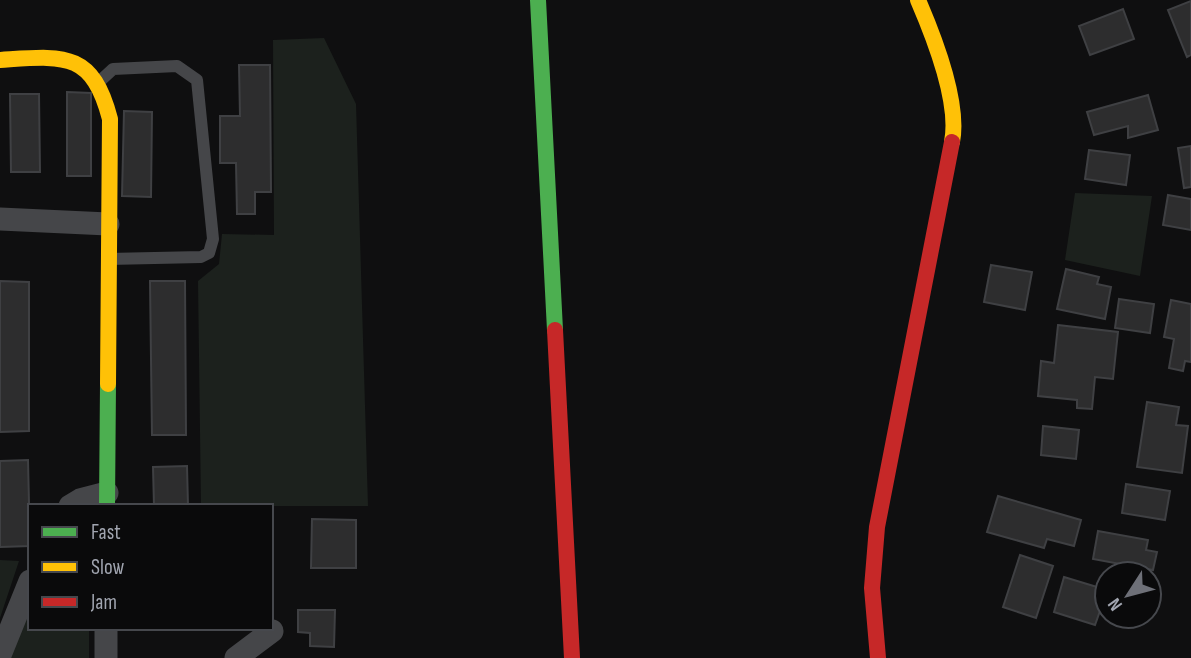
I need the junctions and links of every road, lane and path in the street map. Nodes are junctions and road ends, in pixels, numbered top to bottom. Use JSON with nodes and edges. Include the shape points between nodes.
{"nodes":[{"id":1,"x":538,"y":0,"type":"edge"},
{"id":2,"x":918,"y":0,"type":"edge"},
{"id":3,"x":0,"y":60,"type":"edge"},
{"id":4,"x":100,"y":81,"type":"junction"},
{"id":5,"x":0,"y":219,"type":"edge"},
{"id":6,"x":108,"y":223,"type":"junction"},
{"id":7,"x":108,"y":260,"type":"junction"},
{"id":8,"x":107,"y":500,"type":"edge"},
{"id":9,"x":73,"y":504,"type":"edge"},
{"id":10,"x":28,"y":586,"type":"edge"},
{"id":11,"x":106,"y":630,"type":"edge"},
{"id":12,"x":272,"y":631,"type":"dead end"},
{"id":13,"x":0,"y":655,"type":"edge"},
{"id":14,"x":106,"y":658,"type":"edge"},
{"id":15,"x":236,"y":658,"type":"edge"},
{"id":16,"x":572,"y":658,"type":"edge"},
{"id":17,"x":878,"y":658,"type":"edge"}],
"edges":[{"from":1,"to":16,"type":"street"},
{"from":2,"to":17,"type":"street","via":[[938,42],[954,133],[877,527],[872,588]]},
{"from":3,"to":4,"type":"street","via":[[69,59]]},
{"from":4,"to":6,"type":"street","via":[[110,119]]},
{"from":4,"to":7,"type":"lane","via":[[113,69],[177,66],[197,80],[213,239],[209,253],[201,257]]},
{"from":5,"to":6,"type":"street"},
{"from":6,"to":7,"type":"street"},
{"from":7,"to":8,"type":"street"},
{"from":8,"to":9,"type":"street"},
{"from":10,"to":13,"type":"street"},
{"from":11,"to":14,"type":"street"},
{"from":12,"to":15,"type":"street"}]}
